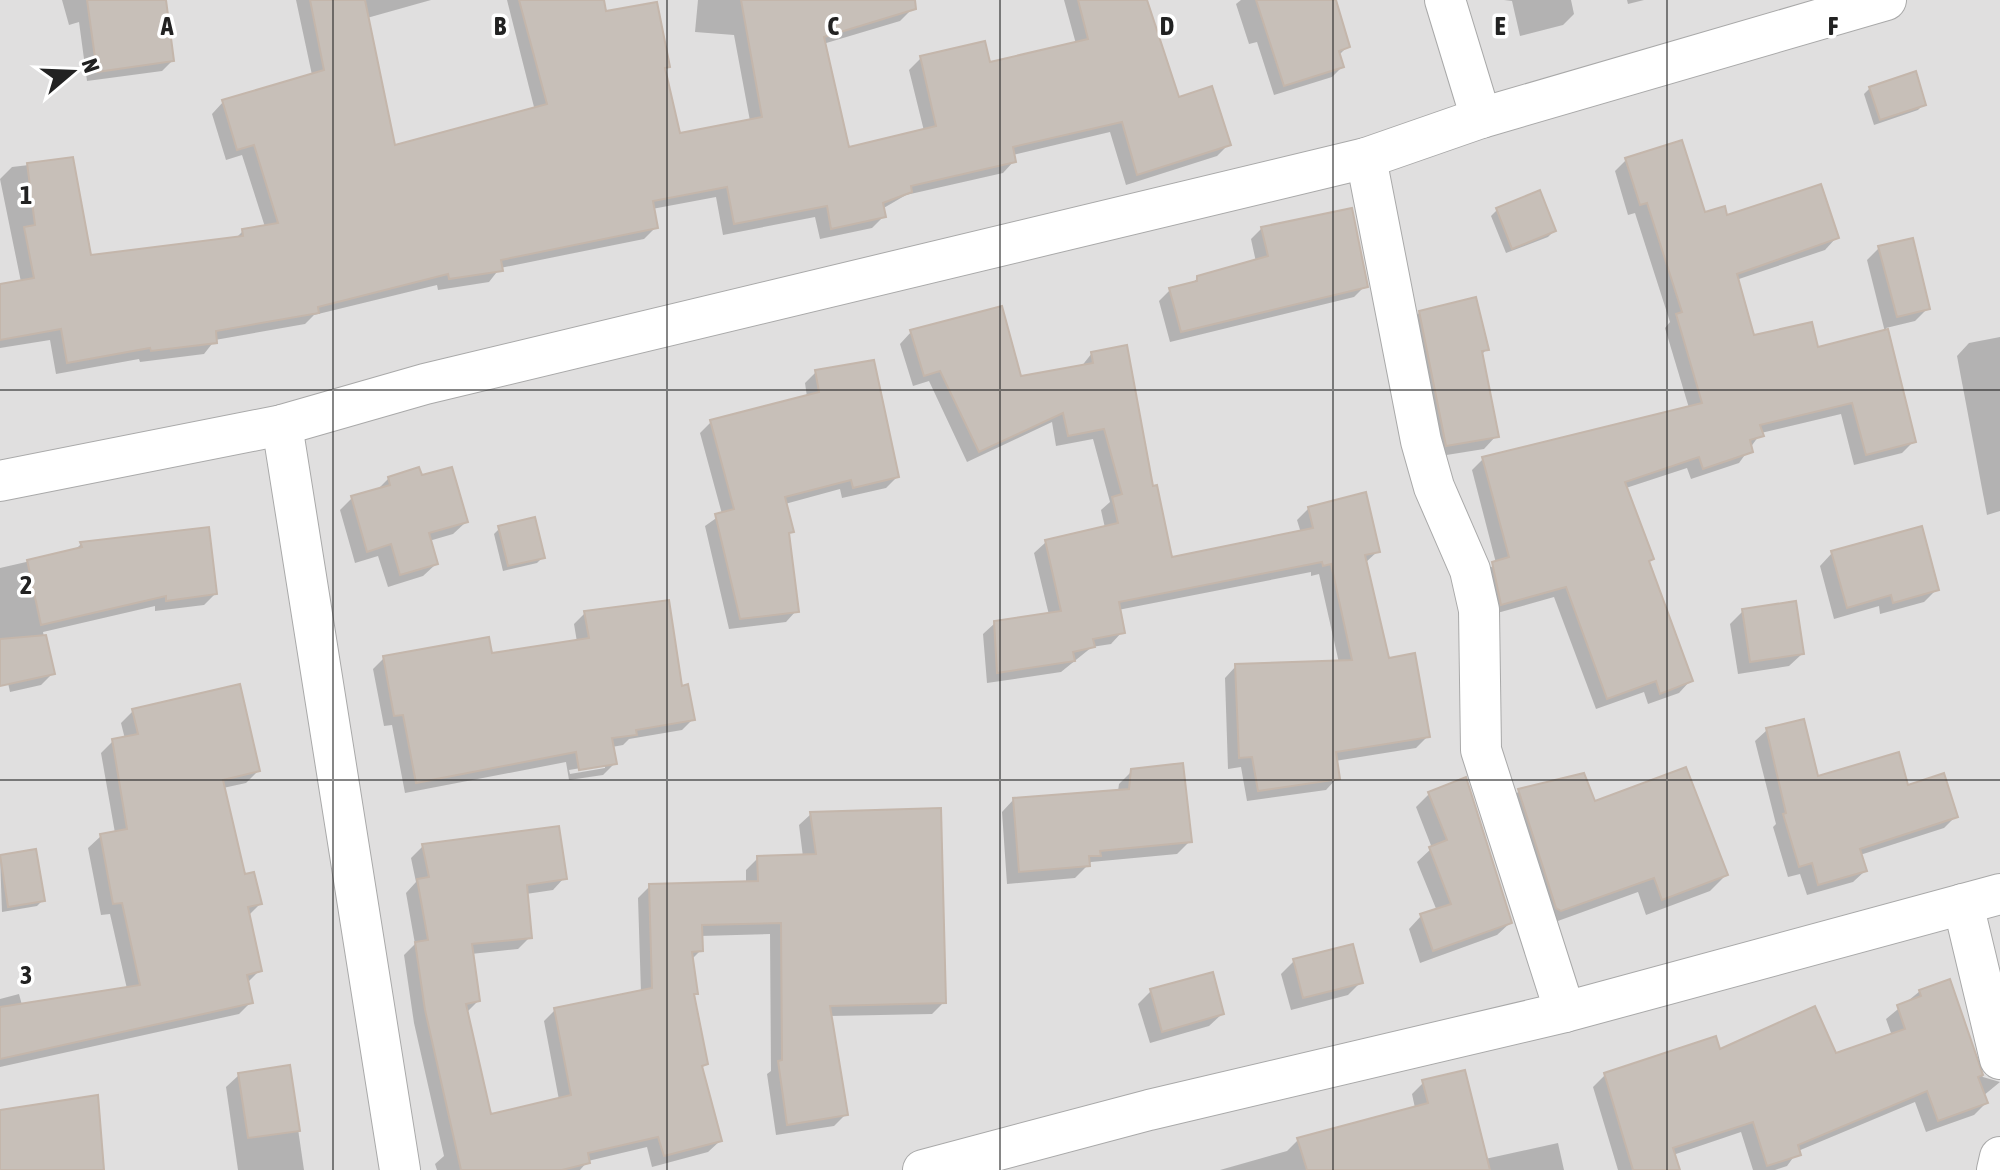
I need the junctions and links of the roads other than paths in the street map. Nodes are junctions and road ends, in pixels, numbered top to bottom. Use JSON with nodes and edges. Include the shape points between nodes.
{"nodes":[{"id":1,"x":1445,"y":0,"type":"edge"},
{"id":2,"x":1886,"y":0,"type":"edge"},
{"id":3,"x":1481,"y":118,"type":"junction"},
{"id":4,"x":1366,"y":158,"type":"junction"},
{"id":5,"x":282,"y":425,"type":"junction"},
{"id":6,"x":0,"y":481,"type":"edge"},
{"id":7,"x":1982,"y":899,"type":"edge"},
{"id":8,"x":1565,"y":1012,"type":"junction"},
{"id":9,"x":2000,"y":1059,"type":"edge"},
{"id":10,"x":2000,"y":1157,"type":"edge"},
{"id":11,"x":400,"y":1170,"type":"edge"},
{"id":12,"x":923,"y":1170,"type":"edge"},
{"id":13,"x":1997,"y":1170,"type":"edge"}],
"edges":[{"from":1,"to":3,"type":"street"},
{"from":2,"to":3,"type":"street"},
{"from":3,"to":4,"type":"street"},
{"from":4,"to":5,"type":"street","via":[[441,380]]},
{"from":4,"to":8,"type":"street","via":[[1421,441],[1434,487],[1470,570],[1479,610],[1481,750]]},
{"from":5,"to":6,"type":"street"},
{"from":5,"to":11,"type":"street"},
{"from":7,"to":8,"type":"street"},
{"from":7,"to":9,"type":"street"},
{"from":8,"to":12,"type":"street","via":[[1165,1106]]},
{"from":10,"to":13,"type":"street"}]}
